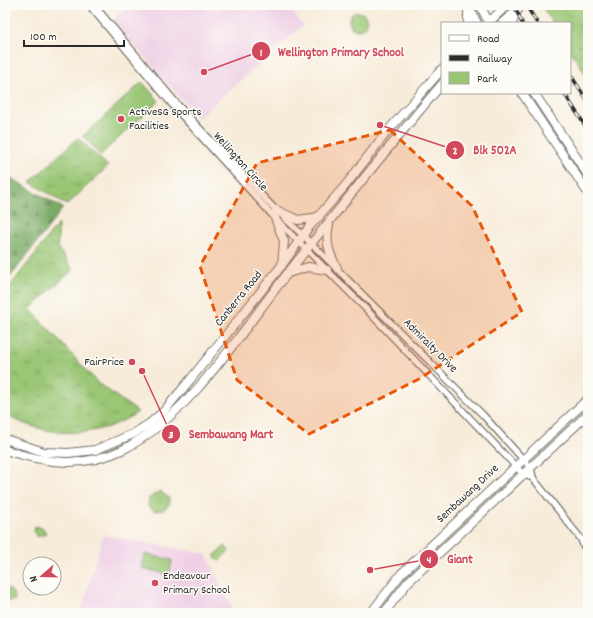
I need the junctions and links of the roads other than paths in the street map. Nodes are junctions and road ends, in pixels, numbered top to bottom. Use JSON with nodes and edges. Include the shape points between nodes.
{"nodes":[{"id":1,"x":89,"y":5,"type":"edge"},
{"id":2,"x":94,"y":5,"type":"edge"},
{"id":3,"x":468,"y":5,"type":"edge"},
{"id":4,"x":480,"y":5,"type":"edge"},
{"id":5,"x":507,"y":5,"type":"edge"},
{"id":6,"x":521,"y":6,"type":"edge"},
{"id":7,"x":468,"y":22,"type":"edge"},
{"id":8,"x":476,"y":22,"type":"edge"},
{"id":9,"x":488,"y":22,"type":"edge"},
{"id":10,"x":490,"y":22,"type":"edge"},
{"id":11,"x":503,"y":22,"type":"edge"},
{"id":12,"x":513,"y":22,"type":"edge"},
{"id":13,"x":441,"y":70,"type":"edge"},
{"id":14,"x":441,"y":85,"type":"edge"},
{"id":15,"x":523,"y":94,"type":"edge"},
{"id":16,"x":535,"y":94,"type":"edge"},
{"id":17,"x":588,"y":175,"type":"edge"},
{"id":18,"x":588,"y":193,"type":"edge"},
{"id":19,"x":276,"y":214,"type":"junction"},
{"id":20,"x":320,"y":217,"type":"junction"},
{"id":21,"x":330,"y":222,"type":"junction"},
{"id":22,"x":300,"y":239,"type":"junction"},
{"id":23,"x":312,"y":244,"type":"junction"},
{"id":24,"x":306,"y":251,"type":"junction"},
{"id":25,"x":282,"y":266,"type":"junction"},
{"id":26,"x":337,"y":268,"type":"junction"},
{"id":27,"x":327,"y":270,"type":"junction"},
{"id":28,"x":287,"y":273,"type":"junction"},
{"id":29,"x":588,"y":399,"type":"edge"},
{"id":30,"x":588,"y":414,"type":"edge"},
{"id":31,"x":5,"y":438,"type":"edge"},
{"id":32,"x":5,"y":450,"type":"edge"},
{"id":33,"x":524,"y":459,"type":"junction"},
{"id":34,"x":516,"y":467,"type":"junction"},
{"id":35,"x":532,"y":468,"type":"junction"},
{"id":36,"x":524,"y":475,"type":"junction"},
{"id":37,"x":533,"y":478,"type":"junction"},
{"id":38,"x":581,"y":539,"type":"junction"},
{"id":39,"x":588,"y":544,"type":"edge"},
{"id":40,"x":588,"y":552,"type":"edge"},
{"id":41,"x":372,"y":613,"type":"edge"},
{"id":42,"x":384,"y":613,"type":"edge"}],
"edges":[{"from":1,"to":19,"type":"street","name":"Wellington Circle","via":[[174,108]]},
{"from":2,"to":19,"type":"street","name":"Wellington Circle","via":[[178,105]]},
{"from":3,"to":7,"type":"main road"},
{"from":3,"to":8,"type":"main road"},
{"from":4,"to":9,"type":"main road"},
{"from":5,"to":10,"type":"main road"},
{"from":6,"to":11,"type":"main road"},
{"from":6,"to":12,"type":"main road"},
{"from":13,"to":20,"type":"main road","name":"Canberra Road","via":[[386,133]]},
{"from":14,"to":21,"type":"main road","name":"Canberra Road","via":[[369,170]]},
{"from":15,"to":18,"type":"main road"},
{"from":16,"to":17,"type":"main road"},
{"from":19,"to":20,"type":"main road","via":[[298,220]]},
{"from":19,"to":22,"type":"street","name":"Wellington Circle"},
{"from":19,"to":25,"type":"main road","via":[[284,241]]},
{"from":20,"to":22,"type":"main road","name":"Canberra Road"},
{"from":21,"to":23,"type":"main road","name":"Canberra Road"},
{"from":21,"to":26,"type":"main road","via":[[326,236],[328,248]]},
{"from":22,"to":23,"type":"street","name":"Admiralty Drive"},
{"from":22,"to":24,"type":"street","name":"Admiralty Drive"},
{"from":22,"to":25,"type":"main road","name":"Canberra Road"},
{"from":23,"to":24,"type":"main road","name":"Canberra Road"},
{"from":23,"to":26,"type":"street","name":"Admiralty Drive"},
{"from":24,"to":27,"type":"street","name":"Admiralty Drive"},
{"from":24,"to":28,"type":"main road","name":"Canberra Road"},
{"from":25,"to":31,"type":"main road","name":"Canberra Road","via":[[164,411],[133,434],[95,450],[68,453],[44,452]]},
{"from":26,"to":33,"type":"street","name":"Admiralty Drive"},
{"from":27,"to":28,"type":"main road","via":[[308,267]]},
{"from":27,"to":34,"type":"street","name":"Admiralty Drive"},
{"from":28,"to":32,"type":"main road","name":"Canberra Road","via":[[223,357],[180,408],[149,435],[122,450],[99,458],[70,463],[44,462]]},
{"from":29,"to":33,"type":"main road","name":"Sembawang Drive"},
{"from":30,"to":35,"type":"main road","name":"Sembawang Drive"},
{"from":33,"to":34,"type":"main road","name":"Sembawang Drive"},
{"from":33,"to":35,"type":"street","name":"Admiralty Drive"},
{"from":34,"to":36,"type":"street","name":"Admiralty Drive"},
{"from":34,"to":41,"type":"main road","name":"Sembawang Drive","via":[[401,574]]},
{"from":35,"to":36,"type":"main road","name":"Sembawang Drive"},
{"from":35,"to":37,"type":"street"},
{"from":36,"to":37,"type":"street","name":"Admiralty Drive"},
{"from":36,"to":42,"type":"main road","name":"Sembawang Drive","via":[[408,582]]},
{"from":37,"to":38,"type":"street"},
{"from":38,"to":39,"type":"street"},
{"from":38,"to":40,"type":"street"}]}
